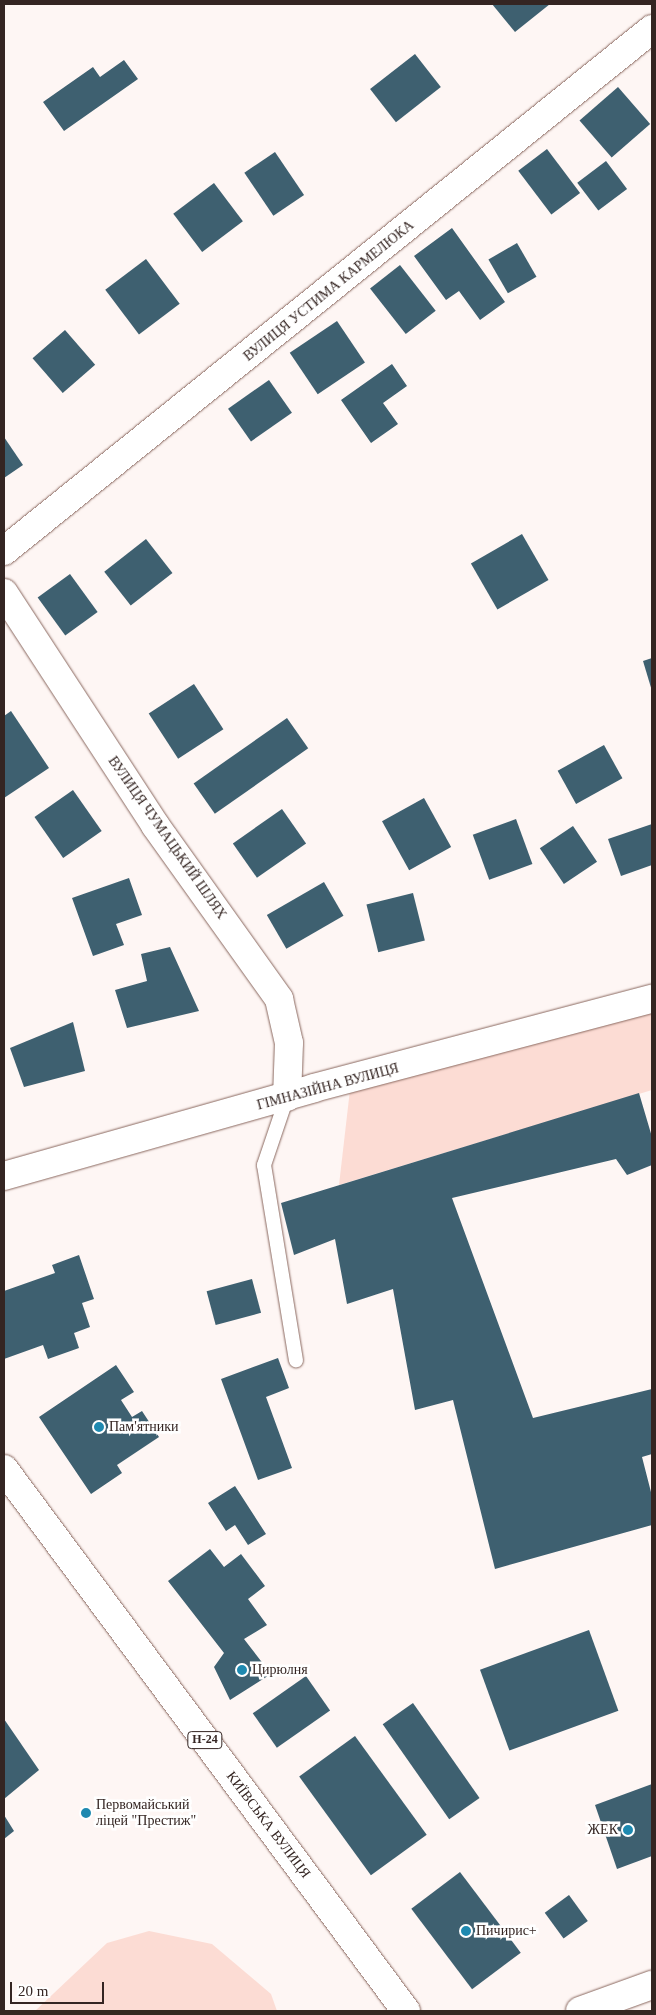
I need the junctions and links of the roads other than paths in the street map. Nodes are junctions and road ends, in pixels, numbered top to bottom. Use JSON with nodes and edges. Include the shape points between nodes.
{"nodes":[{"id":1,"x":652,"y":29,"type":"edge"},
{"id":2,"x":4,"y":552,"type":"edge"},
{"id":3,"x":4,"y":593,"type":"edge"},
{"id":4,"x":652,"y":999,"type":"edge"},
{"id":5,"x":287,"y":1097,"type":"junction"},
{"id":6,"x":4,"y":1176,"type":"edge"},
{"id":7,"x":296,"y":1360,"type":"dead end"},
{"id":8,"x":4,"y":1469,"type":"edge"},
{"id":9,"x":652,"y":1985,"type":"edge"},
{"id":10,"x":406,"y":2011,"type":"edge"},
{"id":11,"x":580,"y":2011,"type":"edge"}],
"edges":[{"from":1,"to":2,"type":"street","name":"ВУЛИЦЯ УСТИМА КАРМЕЛЮКА"},
{"from":3,"to":5,"type":"street","name":"ВУЛИЦЯ ЧУМАЦЬКИЙ ШЛЯХ","via":[[155,824],[279,999],[289,1043]]},
{"from":4,"to":5,"type":"street","name":"ГІМНАЗІЙНА ВУЛИЦЯ"},
{"from":5,"to":6,"type":"street","name":"ГІМНАЗІЙНА ВУЛИЦЯ"},
{"from":5,"to":7,"type":"lane","via":[[264,1164]]},
{"from":8,"to":10,"type":"street","name":"КИЇВСЬКА ВУЛИЦЯ","number":"Н-24"},
{"from":9,"to":11,"type":"street"}]}
